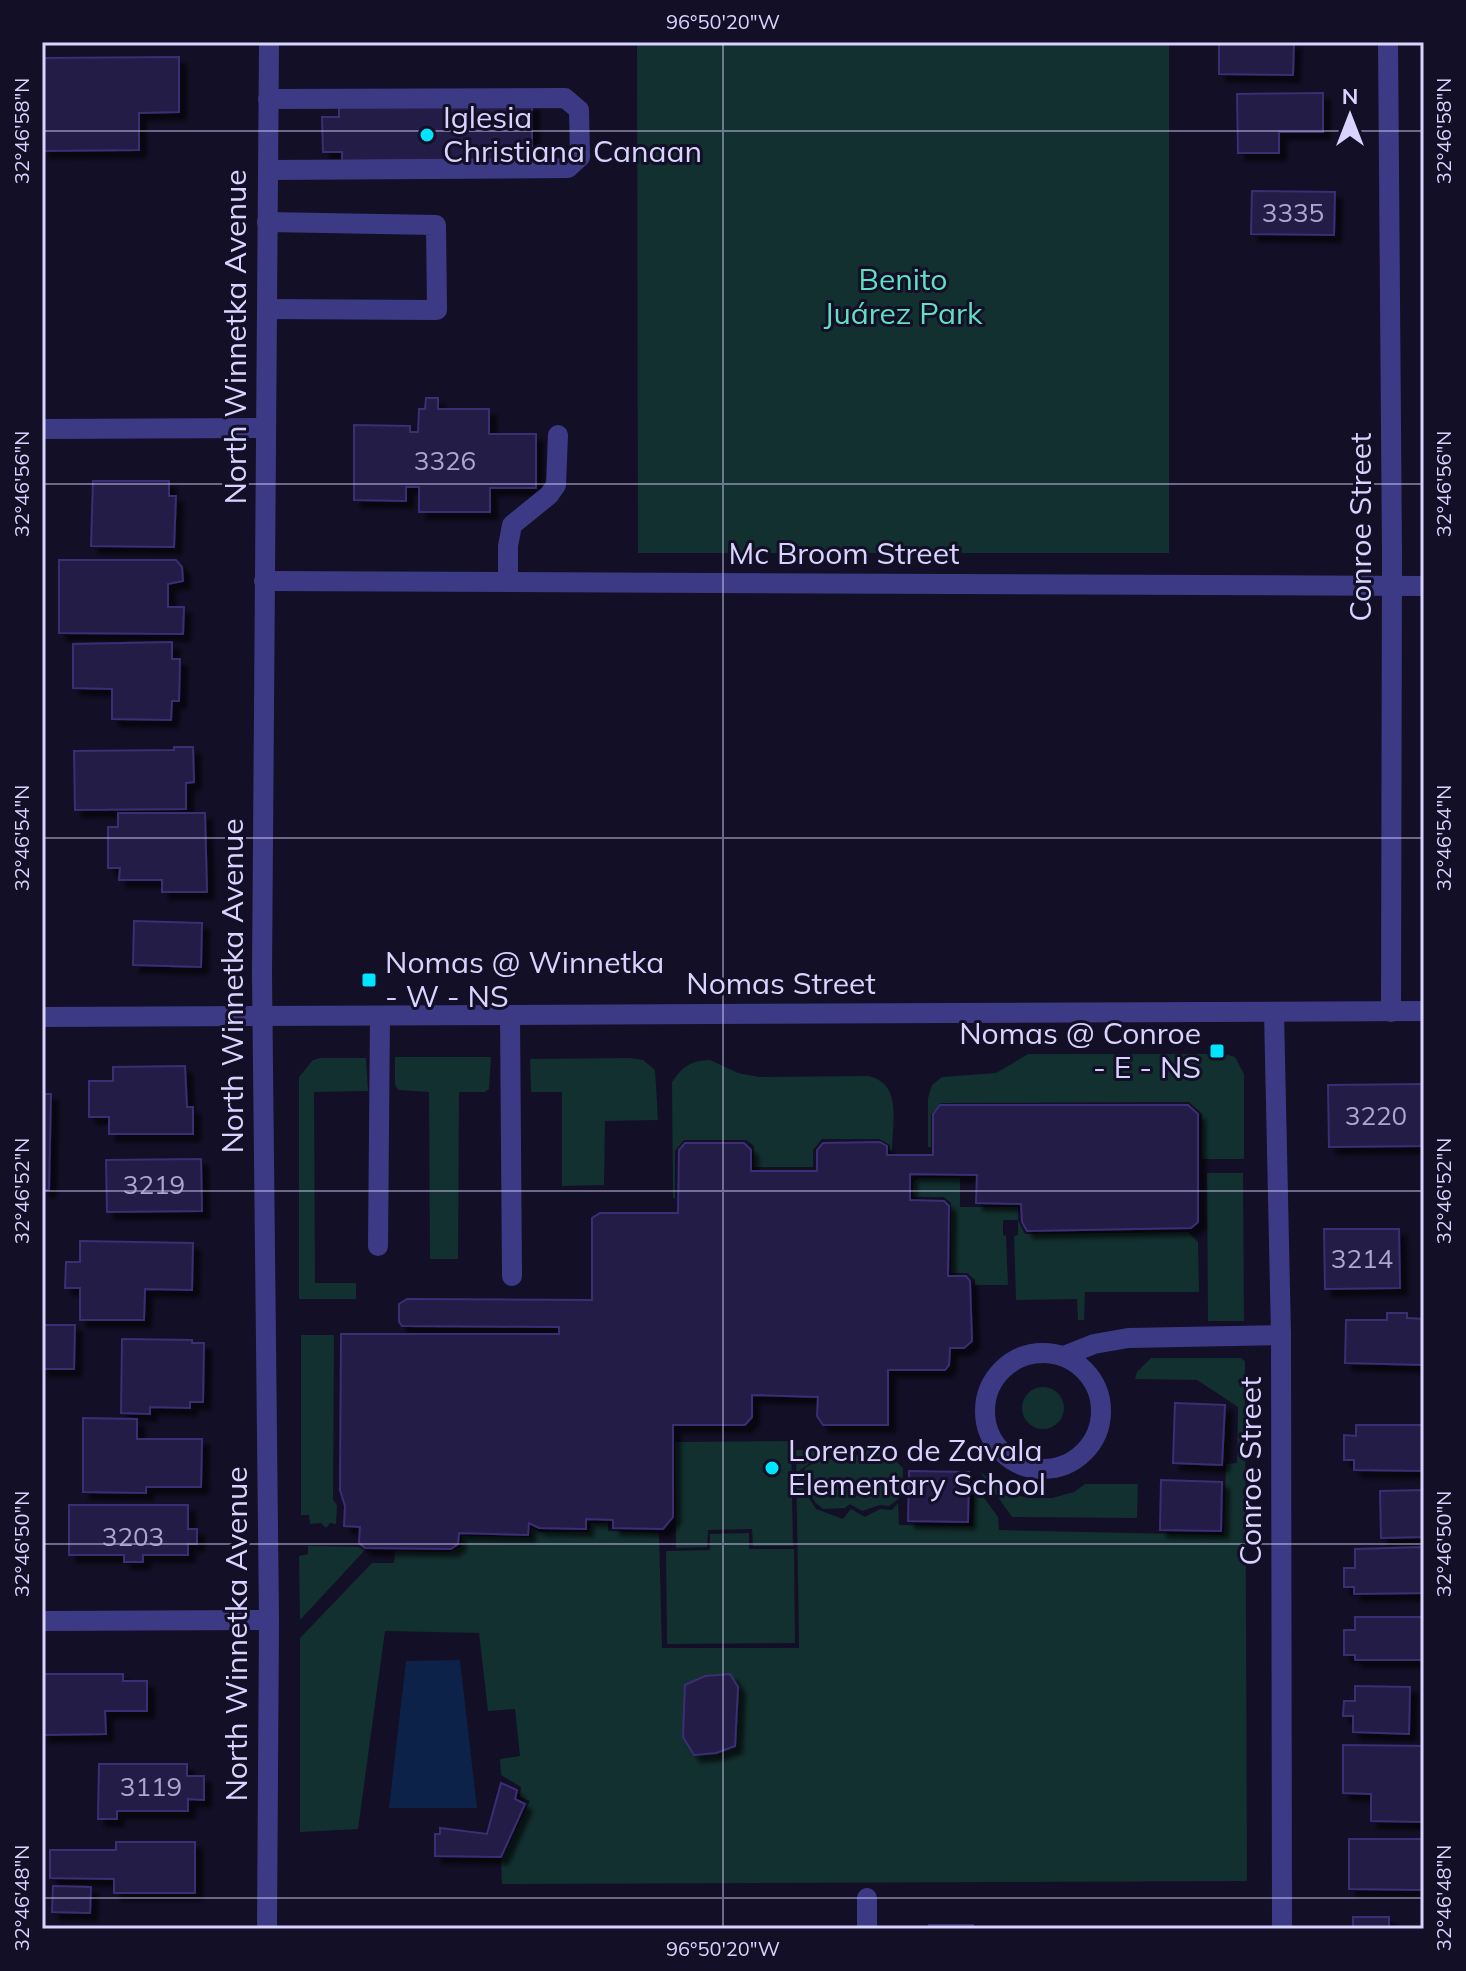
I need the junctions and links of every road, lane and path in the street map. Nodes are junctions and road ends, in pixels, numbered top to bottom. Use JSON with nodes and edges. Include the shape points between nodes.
{"nodes":[{"id":1,"x":269,"y":42,"type":"edge"},
{"id":2,"x":1388,"y":42,"type":"edge"},
{"id":3,"x":268,"y":99,"type":"junction"},
{"id":4,"x":268,"y":170,"type":"junction"},
{"id":5,"x":267,"y":222,"type":"junction"},
{"id":6,"x":267,"y":309,"type":"junction"},
{"id":7,"x":265,"y":428,"type":"junction"},
{"id":8,"x":42,"y":429,"type":"edge"},
{"id":9,"x":558,"y":435,"type":"dead end"},
{"id":10,"x":264,"y":581,"type":"junction"},
{"id":11,"x":508,"y":582,"type":"junction"},
{"id":12,"x":1391,"y":586,"type":"junction"},
{"id":13,"x":1424,"y":586,"type":"edge"},
{"id":14,"x":1424,"y":1011,"type":"edge"},
{"id":15,"x":1274,"y":1012,"type":"junction"},
{"id":16,"x":1391,"y":1012,"type":"junction"},
{"id":17,"x":262,"y":1016,"type":"junction"},
{"id":18,"x":510,"y":1016,"type":"junction"},
{"id":19,"x":42,"y":1017,"type":"edge"},
{"id":20,"x":380,"y":1017,"type":"junction"},
{"id":21,"x":378,"y":1246,"type":"dead end"},
{"id":22,"x":512,"y":1276,"type":"dead end"},
{"id":23,"x":1281,"y":1335,"type":"junction"},
{"id":24,"x":1064,"y":1356,"type":"junction"},
{"id":25,"x":269,"y":1620,"type":"junction"},
{"id":26,"x":42,"y":1621,"type":"edge"},
{"id":27,"x":867,"y":1898,"type":"dead end"},
{"id":28,"x":267,"y":1929,"type":"edge"},
{"id":29,"x":867,"y":1929,"type":"edge"},
{"id":30,"x":1282,"y":1929,"type":"edge"}],
"edges":[{"from":1,"to":3,"type":"street","name":"North Winnetka Avenue"},
{"from":2,"to":12,"type":"street","name":"Conroe Street"},
{"from":3,"to":4,"type":"street","name":"North Winnetka Avenue"},
{"from":3,"to":4,"type":"street","via":[[565,98],[579,110],[580,157],[568,168]]},
{"from":4,"to":5,"type":"street","name":"North Winnetka Avenue"},
{"from":5,"to":6,"type":"street","name":"North Winnetka Avenue"},
{"from":5,"to":6,"type":"street","via":[[436,225],[437,310]]},
{"from":6,"to":7,"type":"street","name":"North Winnetka Avenue"},
{"from":7,"to":8,"type":"street"},
{"from":7,"to":10,"type":"street","name":"North Winnetka Avenue"},
{"from":9,"to":11,"type":"street","via":[[556,485],[512,525]]},
{"from":10,"to":11,"type":"street","name":"Mc Broom Street"},
{"from":10,"to":17,"type":"street","name":"North Winnetka Avenue"},
{"from":11,"to":12,"type":"street","name":"Mc Broom Street"},
{"from":12,"to":13,"type":"street","name":"Mc Broom Street"},
{"from":12,"to":16,"type":"street","name":"Conroe Street"},
{"from":14,"to":16,"type":"street","name":"Nomas Street"},
{"from":15,"to":16,"type":"street","name":"Nomas Street"},
{"from":15,"to":18,"type":"street","name":"Nomas Street"},
{"from":15,"to":23,"type":"street","name":"Conroe Street"},
{"from":17,"to":19,"type":"street","name":"Nomas Street"},
{"from":17,"to":20,"type":"street","name":"Nomas Street"},
{"from":17,"to":25,"type":"street","name":"North Winnetka Avenue"},
{"from":18,"to":20,"type":"street","name":"Nomas Street"},
{"from":18,"to":22,"type":"street"},
{"from":20,"to":21,"type":"street"},
{"from":23,"to":24,"type":"street","via":[[1128,1338]]},
{"from":23,"to":30,"type":"street","name":"Conroe Street"},
{"from":24,"to":24,"type":"street","via":[[1084,1369],[1097,1387],[1102,1409],[1098,1432],[1086,1451],[1067,1465],[1044,1470],[1021,1466],[1002,1453],[989,1434],[984,1411],[988,1389],[1000,1370],[1020,1357],[1042,1352]]},
{"from":25,"to":26,"type":"street"},
{"from":25,"to":28,"type":"street","name":"North Winnetka Avenue"},
{"from":27,"to":29,"type":"street"}]}
